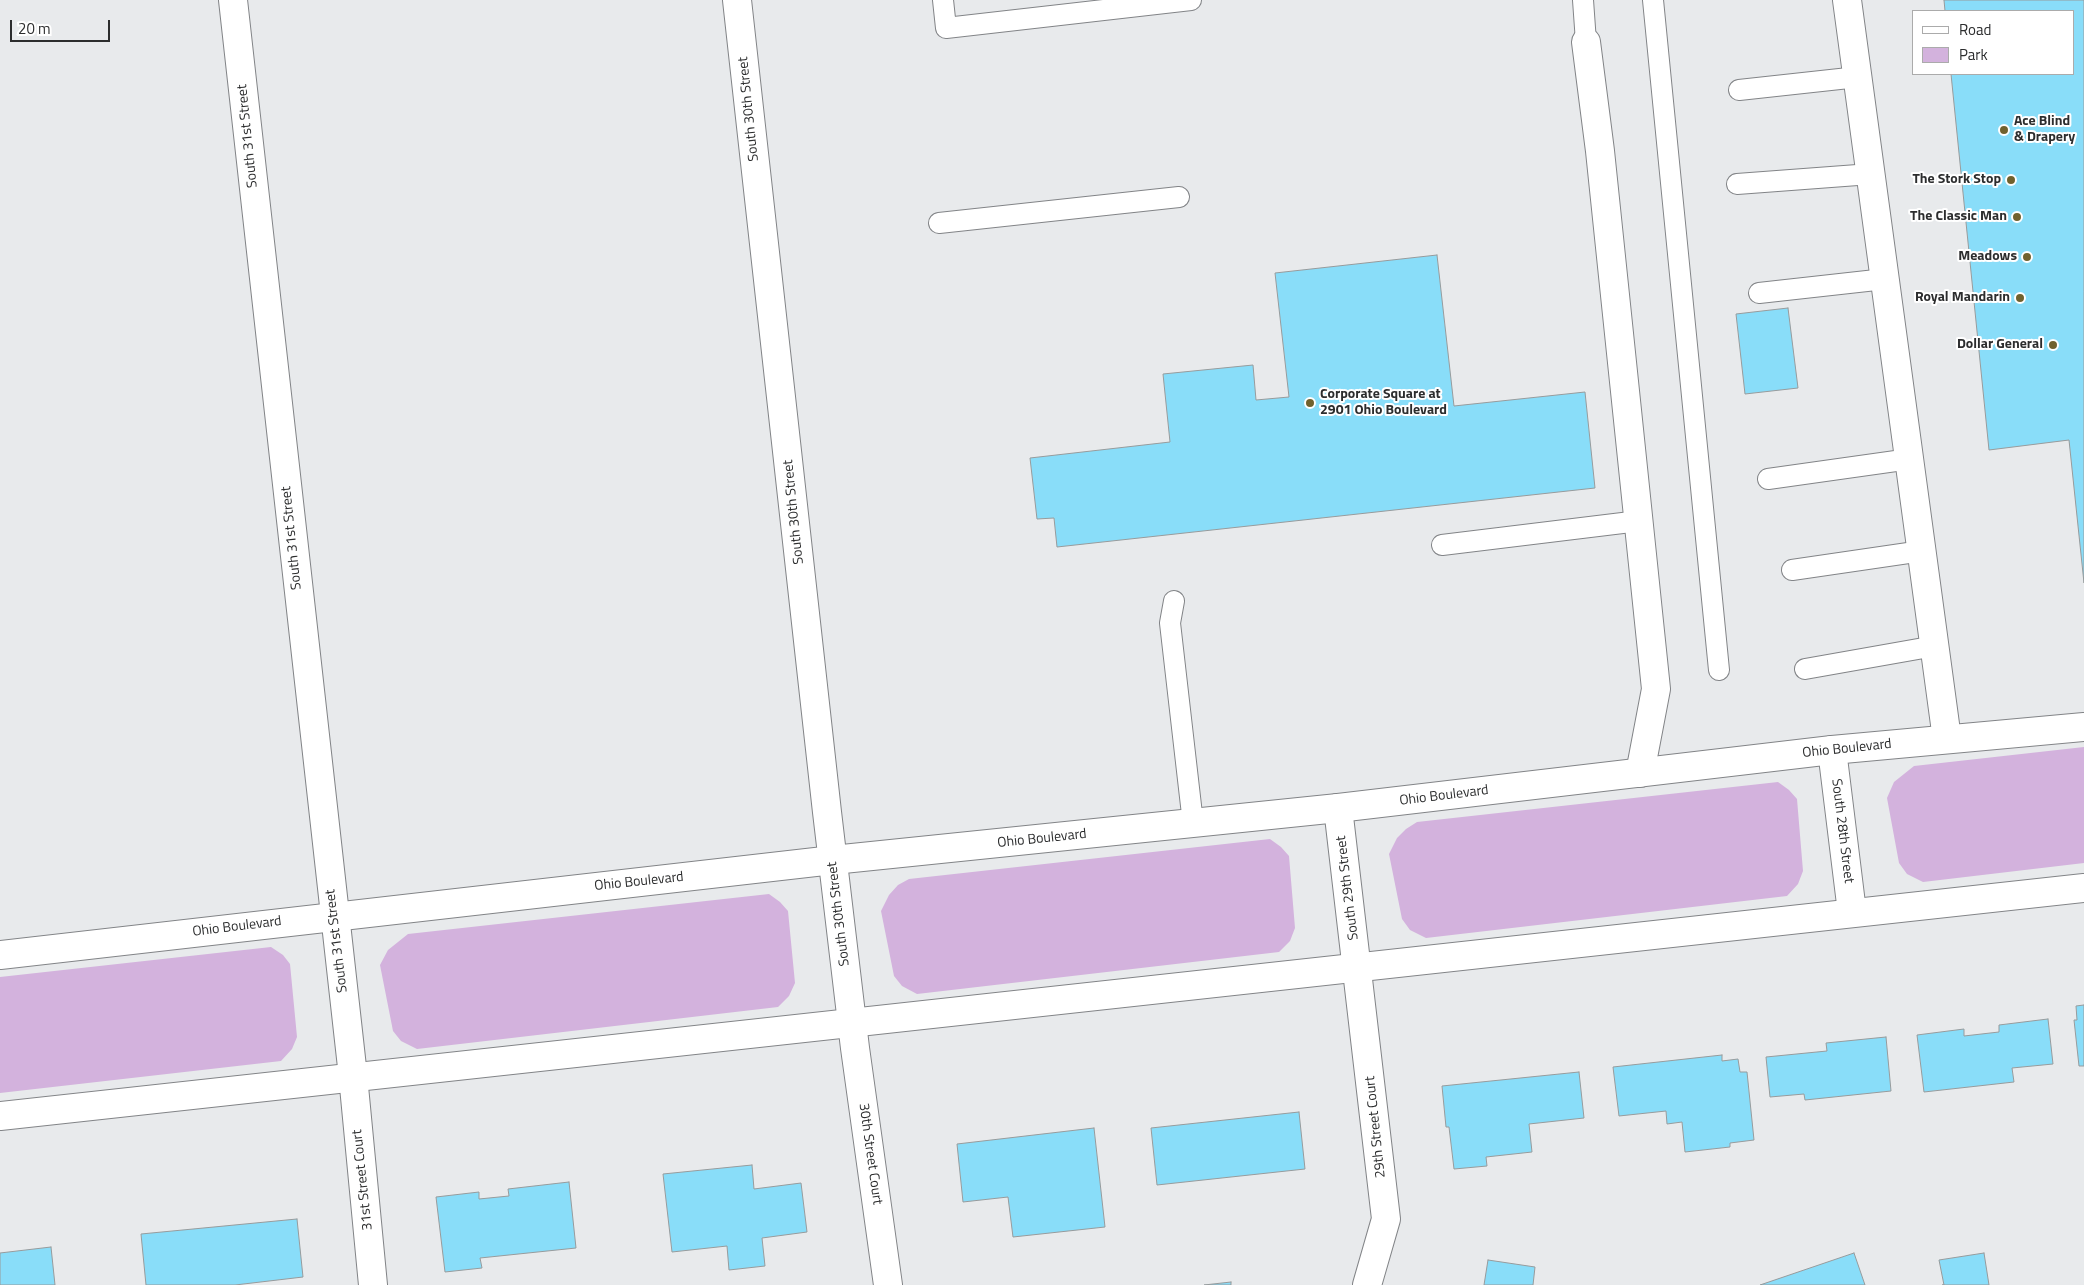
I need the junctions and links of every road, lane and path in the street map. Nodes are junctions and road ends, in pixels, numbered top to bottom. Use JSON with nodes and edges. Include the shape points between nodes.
{"nodes":[{"id":1,"x":233,"y":0,"type":"edge"},
{"id":2,"x":737,"y":0,"type":"edge"},
{"id":3,"x":942,"y":0,"type":"edge"},
{"id":4,"x":1191,"y":0,"type":"edge"},
{"id":5,"x":1583,"y":0,"type":"edge"},
{"id":6,"x":1653,"y":0,"type":"edge"},
{"id":7,"x":1847,"y":0,"type":"edge"},
{"id":8,"x":1586,"y":42,"type":"joint"},
{"id":9,"x":1858,"y":77,"type":"junction"},
{"id":10,"x":1739,"y":90,"type":"dead end"},
{"id":11,"x":1871,"y":174,"type":"junction"},
{"id":12,"x":1737,"y":184,"type":"dead end"},
{"id":13,"x":1179,"y":196,"type":"dead end"},
{"id":14,"x":939,"y":223,"type":"dead end"},
{"id":15,"x":1885,"y":278,"type":"junction"},
{"id":16,"x":1759,"y":293,"type":"dead end"},
{"id":17,"x":1910,"y":459,"type":"junction"},
{"id":18,"x":1768,"y":479,"type":"dead end"},
{"id":19,"x":1639,"y":521,"type":"junction"},
{"id":20,"x":1442,"y":545,"type":"dead end"},
{"id":21,"x":1922,"y":551,"type":"junction"},
{"id":22,"x":1792,"y":570,"type":"dead end"},
{"id":23,"x":1174,"y":602,"type":"dead end"},
{"id":24,"x":1935,"y":646,"type":"junction"},
{"id":25,"x":1805,"y":669,"type":"dead end"},
{"id":26,"x":1719,"y":670,"type":"dead end"},
{"id":27,"x":2084,"y":727,"type":"edge"},
{"id":28,"x":1947,"y":739,"type":"junction"},
{"id":29,"x":1832,"y":750,"type":"junction"},
{"id":30,"x":1640,"y":773,"type":"junction"},
{"id":31,"x":1338,"y":808,"type":"junction"},
{"id":32,"x":1193,"y":823,"type":"junction"},
{"id":33,"x":833,"y":860,"type":"junction"},
{"id":34,"x":2084,"y":888,"type":"edge"},
{"id":35,"x":1852,"y":912,"type":"junction"},
{"id":36,"x":335,"y":916,"type":"junction"},
{"id":37,"x":0,"y":955,"type":"edge"},
{"id":38,"x":1357,"y":968,"type":"junction"},
{"id":39,"x":852,"y":1023,"type":"junction"},
{"id":40,"x":353,"y":1076,"type":"junction"},
{"id":41,"x":0,"y":1116,"type":"edge"},
{"id":42,"x":373,"y":1285,"type":"edge"},
{"id":43,"x":888,"y":1285,"type":"edge"},
{"id":44,"x":1367,"y":1285,"type":"edge"}],
"edges":[{"from":1,"to":36,"type":"street","name":"South 31st Street"},
{"from":2,"to":33,"type":"street","name":"South 30th Street"},
{"from":3,"to":4,"type":"lane","via":[[946,28]]},
{"from":5,"to":8,"type":"lane"},
{"from":6,"to":26,"type":"lane"},
{"from":7,"to":9,"type":"street"},
{"from":8,"to":19,"type":"street"},
{"from":9,"to":10,"type":"lane"},
{"from":9,"to":11,"type":"street"},
{"from":11,"to":12,"type":"lane"},
{"from":11,"to":15,"type":"street"},
{"from":13,"to":14,"type":"lane"},
{"from":15,"to":16,"type":"lane"},
{"from":15,"to":17,"type":"street"},
{"from":17,"to":18,"type":"lane"},
{"from":17,"to":21,"type":"street"},
{"from":19,"to":20,"type":"lane"},
{"from":19,"to":30,"type":"street","via":[[1656,689]]},
{"from":21,"to":22,"type":"lane"},
{"from":21,"to":24,"type":"street"},
{"from":23,"to":32,"type":"lane","via":[[1170,623]]},
{"from":24,"to":25,"type":"lane"},
{"from":24,"to":28,"type":"street"},
{"from":27,"to":28,"type":"street","name":"Ohio Boulevard"},
{"from":28,"to":29,"type":"street","name":"Ohio Boulevard"},
{"from":29,"to":30,"type":"street","name":"Ohio Boulevard"},
{"from":29,"to":35,"type":"street","name":"South 28th Street"},
{"from":30,"to":31,"type":"street","name":"Ohio Boulevard"},
{"from":31,"to":32,"type":"street","name":"Ohio Boulevard"},
{"from":31,"to":38,"type":"street","name":"South 29th Street"},
{"from":32,"to":33,"type":"street","name":"Ohio Boulevard"},
{"from":33,"to":36,"type":"street","name":"Ohio Boulevard"},
{"from":33,"to":39,"type":"street","name":"South 30th Street"},
{"from":34,"to":35,"type":"street"},
{"from":35,"to":38,"type":"street"},
{"from":36,"to":37,"type":"street","name":"Ohio Boulevard"},
{"from":36,"to":40,"type":"street","name":"South 31st Street"},
{"from":38,"to":39,"type":"street"},
{"from":38,"to":44,"type":"street","name":"29th Street Court","via":[[1386,1219]]},
{"from":39,"to":40,"type":"street"},
{"from":39,"to":43,"type":"street","name":"30th Street Court"},
{"from":40,"to":41,"type":"street"},
{"from":40,"to":42,"type":"street","name":"31st Street Court"}]}
